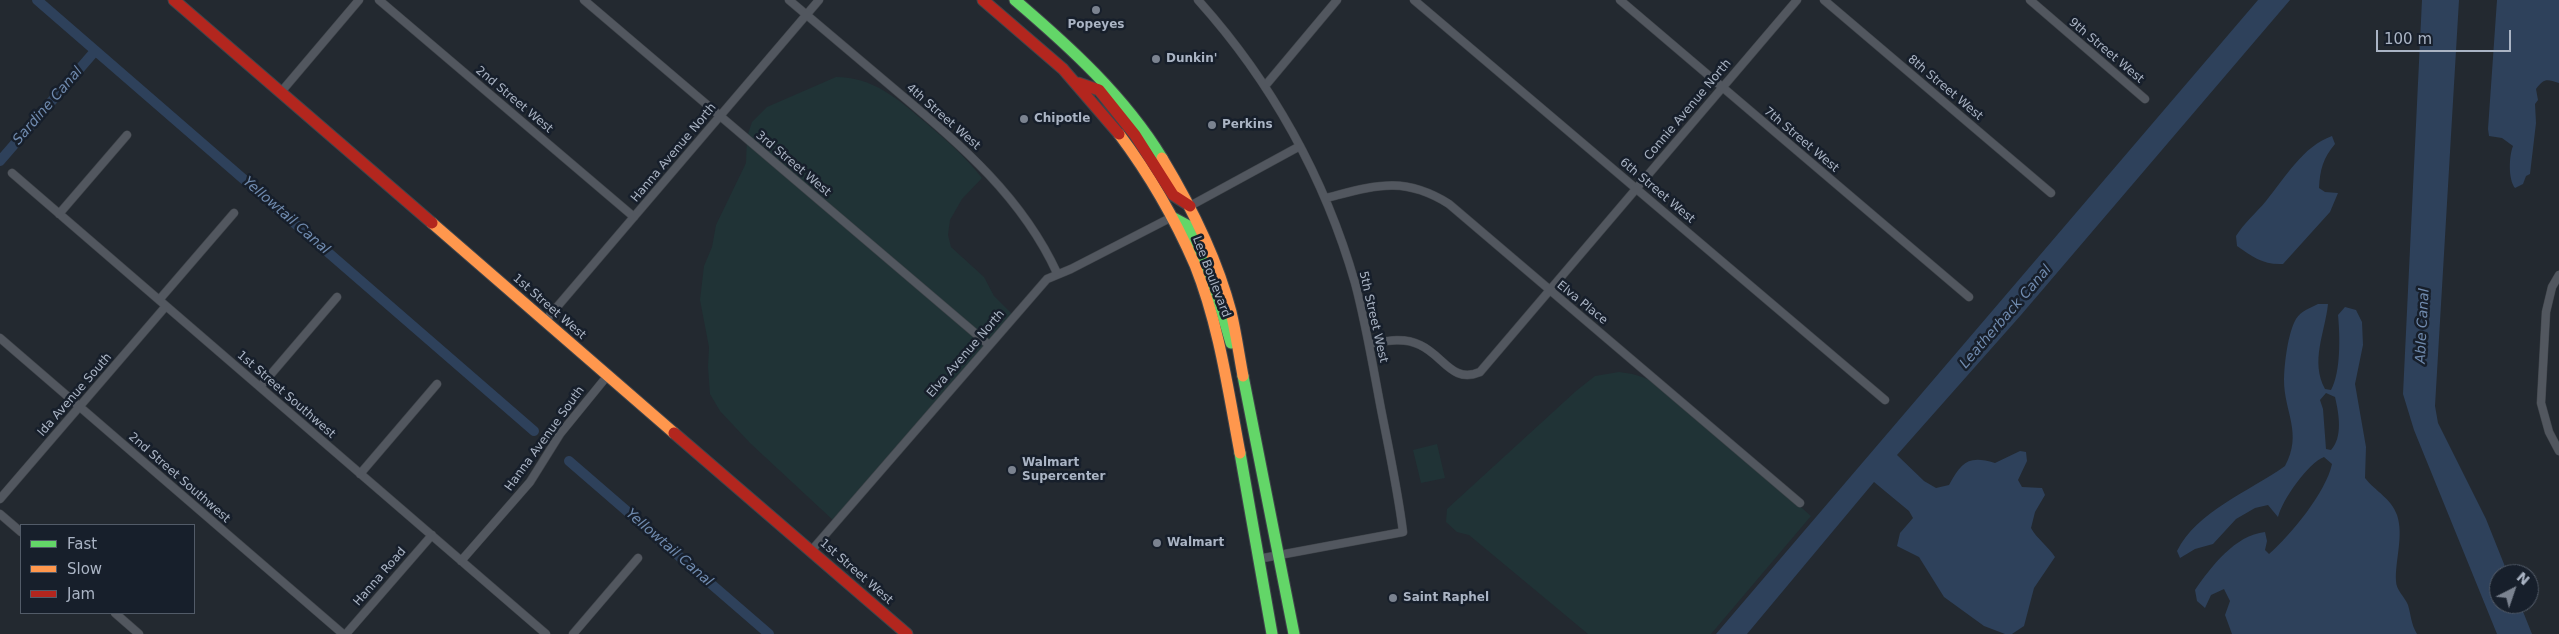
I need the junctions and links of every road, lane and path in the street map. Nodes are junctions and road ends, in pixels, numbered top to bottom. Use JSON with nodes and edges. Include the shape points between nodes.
{"nodes":[{"id":1,"x":174,"y":0,"type":"edge"},
{"id":2,"x":359,"y":0,"type":"edge"},
{"id":3,"x":379,"y":0,"type":"edge"},
{"id":4,"x":584,"y":0,"type":"edge"},
{"id":5,"x":789,"y":0,"type":"edge"},
{"id":6,"x":819,"y":0,"type":"edge"},
{"id":7,"x":983,"y":0,"type":"edge"},
{"id":8,"x":1015,"y":0,"type":"edge"},
{"id":9,"x":1198,"y":0,"type":"edge"},
{"id":10,"x":1337,"y":0,"type":"edge"},
{"id":11,"x":1414,"y":0,"type":"edge"},
{"id":12,"x":1620,"y":0,"type":"edge"},
{"id":13,"x":1797,"y":0,"type":"edge"},
{"id":14,"x":1824,"y":0,"type":"edge"},
{"id":15,"x":2030,"y":0,"type":"edge"},
{"id":16,"x":806,"y":15,"type":"junction"},
{"id":17,"x":1076,"y":83,"type":"junction"},
{"id":18,"x":1265,"y":86,"type":"junction"},
{"id":19,"x":1722,"y":87,"type":"junction"},
{"id":20,"x":281,"y":92,"type":"junction"},
{"id":21,"x":2146,"y":99,"type":"dead end"},
{"id":22,"x":720,"y":116,"type":"junction"},
{"id":23,"x":127,"y":135,"type":"dead end"},
{"id":24,"x":1300,"y":146,"type":"junction"},
{"id":25,"x":12,"y":173,"type":"dead end"},
{"id":26,"x":1637,"y":189,"type":"junction"},
{"id":27,"x":2052,"y":192,"type":"dead end"},
{"id":28,"x":1326,"y":198,"type":"junction"},
{"id":29,"x":1190,"y":206,"type":"junction"},
{"id":30,"x":234,"y":213,"type":"dead end"},
{"id":31,"x":59,"y":214,"type":"junction"},
{"id":32,"x":634,"y":217,"type":"junction"},
{"id":33,"x":1172,"y":217,"type":"junction"},
{"id":34,"x":1057,"y":273,"type":"junction"},
{"id":35,"x":2559,"y":275,"type":"edge"},
{"id":36,"x":1550,"y":291,"type":"junction"},
{"id":37,"x":337,"y":296,"type":"dead end"},
{"id":38,"x":1969,"y":297,"type":"dead end"},
{"id":39,"x":159,"y":300,"type":"junction"},
{"id":40,"x":166,"y":306,"type":"junction"},
{"id":41,"x":545,"y":321,"type":"junction"},
{"id":42,"x":0,"y":338,"type":"edge"},
{"id":43,"x":989,"y":344,"type":"junction"},
{"id":44,"x":1369,"y":344,"type":"junction"},
{"id":45,"x":1243,"y":369,"type":"junction"},
{"id":46,"x":608,"y":375,"type":"junction"},
{"id":47,"x":437,"y":384,"type":"dead end"},
{"id":48,"x":260,"y":387,"type":"junction"},
{"id":49,"x":1885,"y":400,"type":"dead end"},
{"id":50,"x":79,"y":407,"type":"junction"},
{"id":51,"x":2559,"y":451,"type":"edge"},
{"id":52,"x":360,"y":474,"type":"junction"},
{"id":53,"x":0,"y":499,"type":"edge"},
{"id":54,"x":1800,"y":503,"type":"dead end"},
{"id":55,"x":0,"y":514,"type":"edge"},
{"id":56,"x":20,"y":531,"type":"edge"},
{"id":57,"x":432,"y":535,"type":"junction"},
{"id":58,"x":811,"y":551,"type":"junction"},
{"id":59,"x":1279,"y":556,"type":"junction"},
{"id":60,"x":638,"y":558,"type":"dead end"},
{"id":61,"x":1258,"y":559,"type":"junction"},
{"id":62,"x":461,"y":561,"type":"junction"},
{"id":63,"x":116,"y":614,"type":"edge"},
{"id":64,"x":139,"y":634,"type":"edge"},
{"id":65,"x":344,"y":634,"type":"edge"},
{"id":66,"x":546,"y":634,"type":"edge"},
{"id":67,"x":573,"y":634,"type":"edge"},
{"id":68,"x":907,"y":634,"type":"edge"},
{"id":69,"x":1272,"y":634,"type":"edge"},
{"id":70,"x":1294,"y":634,"type":"edge"}],
"edges":[{"from":1,"to":20,"type":"main road","name":"1st Street West"},
{"from":2,"to":20,"type":"street"},
{"from":3,"to":32,"type":"street","name":"2nd Street West"},
{"from":4,"to":22,"type":"street","name":"3rd Street West"},
{"from":5,"to":16,"type":"street","name":"4th Street West"},
{"from":6,"to":16,"type":"street","name":"Hanna Avenue North"},
{"from":7,"to":17,"type":"main road","name":"Lee Boulevard"},
{"from":8,"to":29,"type":"main road","name":"Lee Boulevard","via":[[1068,45],[1120,101],[1167,165]]},
{"from":9,"to":18,"type":"street","name":"5th Street West","via":[[1234,42]]},
{"from":10,"to":18,"type":"street"},
{"from":11,"to":26,"type":"street","name":"6th Street West"},
{"from":12,"to":19,"type":"street","name":"7th Street West"},
{"from":13,"to":19,"type":"street","name":"Connie Avenue North"},
{"from":14,"to":27,"type":"street","name":"8th Street West"},
{"from":15,"to":21,"type":"street","name":"9th Street West"},
{"from":16,"to":22,"type":"street","name":"Hanna Avenue North"},
{"from":16,"to":34,"type":"street","name":"4th Street West","via":[[988,172],[1022,212]]},
{"from":17,"to":29,"type":"main road","via":[[1099,90],[1135,135],[1173,195]]},
{"from":17,"to":33,"type":"main road","name":"Lee Boulevard","via":[[1128,145]]},
{"from":18,"to":24,"type":"street","name":"5th Street West"},
{"from":19,"to":26,"type":"street","name":"Connie Avenue North"},
{"from":19,"to":38,"type":"street","name":"7th Street West"},
{"from":20,"to":41,"type":"main road","name":"1st Street West"},
{"from":22,"to":32,"type":"street","name":"Hanna Avenue North"},
{"from":22,"to":43,"type":"street","name":"3rd Street West"},
{"from":23,"to":31,"type":"street"},
{"from":24,"to":28,"type":"street","name":"5th Street West"},
{"from":24,"to":29,"type":"street"},
{"from":25,"to":31,"type":"street","name":"1st Street Southwest"},
{"from":26,"to":36,"type":"street","name":"Connie Avenue North"},
{"from":26,"to":49,"type":"street","name":"6th Street West"},
{"from":28,"to":36,"type":"street","name":"Elva Place","via":[[1379,185],[1403,185],[1424,190],[1458,211]]},
{"from":28,"to":44,"type":"street","name":"5th Street West","via":[[1355,284]]},
{"from":29,"to":45,"type":"main road","name":"Lee Boulevard","via":[[1223,283]]},
{"from":30,"to":39,"type":"street"},
{"from":31,"to":39,"type":"street","name":"1st Street Southwest"},
{"from":32,"to":41,"type":"street","name":"Hanna Avenue North"},
{"from":33,"to":34,"type":"street","name":"Elva Avenue North"},
{"from":33,"to":45,"type":"main road","via":[[1187,225],[1215,289],[1236,361]]},
{"from":33,"to":61,"type":"main road","name":"Lee Boulevard","via":[[1195,266],[1215,326]]},
{"from":34,"to":43,"type":"street","name":"Elva Avenue North","via":[[1036,290]]},
{"from":35,"to":51,"type":"street","via":[[2552,287],[2546,312],[2541,403],[2549,432]]},
{"from":36,"to":44,"type":"street","name":"Connie Avenue North","via":[[1480,372],[1469,377],[1458,374],[1420,345],[1407,341]]},
{"from":36,"to":54,"type":"street","name":"Elva Place"},
{"from":37,"to":48,"type":"street"},
{"from":39,"to":40,"type":"street","name":"1st Street Southwest"},
{"from":40,"to":48,"type":"street","name":"1st Street Southwest"},
{"from":40,"to":50,"type":"street","name":"Ida Avenue South"},
{"from":41,"to":46,"type":"main road","name":"1st Street West"},
{"from":42,"to":50,"type":"street","name":"2nd Street Southwest"},
{"from":43,"to":58,"type":"street","name":"Elva Avenue North"},
{"from":44,"to":59,"type":"street","name":"5th Street West","via":[[1403,532]]},
{"from":45,"to":59,"type":"main road","name":"Lee Boulevard"},
{"from":46,"to":58,"type":"main road","name":"1st Street West"},
{"from":46,"to":62,"type":"street","name":"Hanna Avenue South","via":[[560,434],[530,482]]},
{"from":47,"to":52,"type":"street"},
{"from":48,"to":52,"type":"street","name":"1st Street Southwest"},
{"from":50,"to":53,"type":"street","name":"Ida Avenue South"},
{"from":50,"to":65,"type":"street","name":"2nd Street Southwest"},
{"from":52,"to":57,"type":"street","name":"1st Street Southwest"},
{"from":55,"to":56,"type":"street"},
{"from":57,"to":62,"type":"street","name":"1st Street Southwest"},
{"from":57,"to":65,"type":"street","name":"Hanna Road"},
{"from":58,"to":68,"type":"main road","name":"1st Street West"},
{"from":59,"to":61,"type":"street","name":"5th Street West"},
{"from":59,"to":70,"type":"main road","name":"Lee Boulevard"},
{"from":60,"to":67,"type":"street"},
{"from":61,"to":69,"type":"main road","name":"Lee Boulevard"},
{"from":62,"to":66,"type":"street","name":"1st Street Southwest"},
{"from":63,"to":64,"type":"street"}]}
